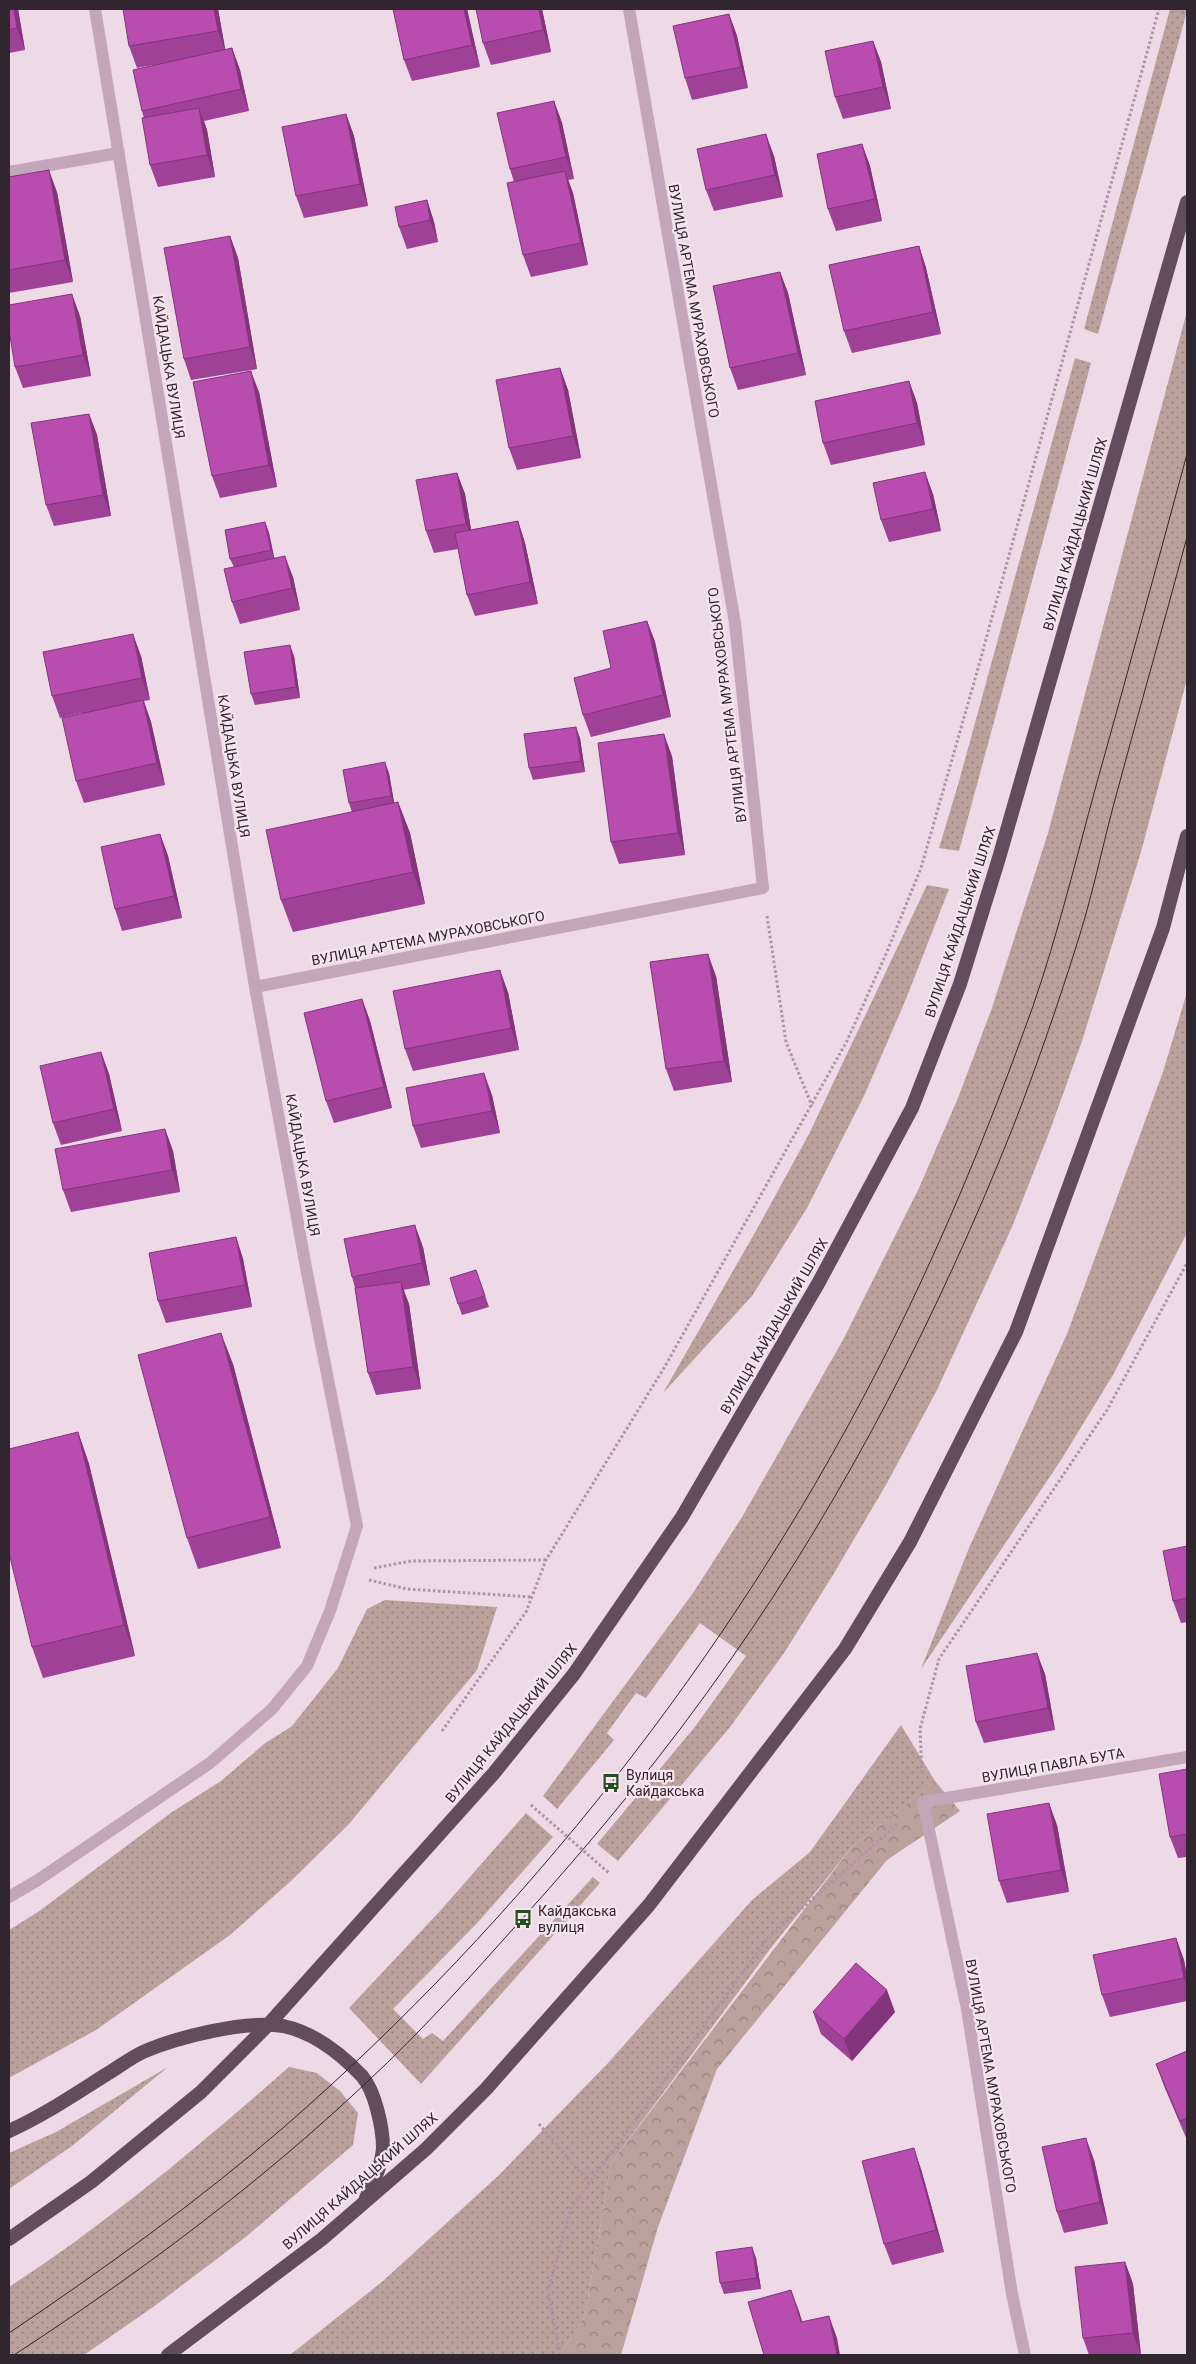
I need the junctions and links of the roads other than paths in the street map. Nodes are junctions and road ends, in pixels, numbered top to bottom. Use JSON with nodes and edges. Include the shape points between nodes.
{"nodes":[{"id":1,"x":95,"y":9,"type":"edge"},
{"id":2,"x":629,"y":9,"type":"edge"},
{"id":3,"x":119,"y":153,"type":"junction"},
{"id":4,"x":9,"y":172,"type":"edge"},
{"id":5,"x":1187,"y":202,"type":"edge"},
{"id":6,"x":1187,"y":836,"type":"edge"},
{"id":7,"x":255,"y":987,"type":"junction"},
{"id":8,"x":1187,"y":1757,"type":"edge"},
{"id":9,"x":923,"y":1802,"type":"joint"},
{"id":10,"x":9,"y":1897,"type":"edge"},
{"id":11,"x":268,"y":2025,"type":"junction"},
{"id":12,"x":9,"y":2131,"type":"edge"},
{"id":13,"x":362,"y":2205,"type":"junction"},
{"id":14,"x":9,"y":2239,"type":"edge"},
{"id":15,"x":168,"y":2355,"type":"edge"},
{"id":16,"x":1025,"y":2355,"type":"edge"}],
"edges":[{"from":1,"to":3,"type":"street","name":"КАЙДАЦЬКА ВУЛИЦЯ"},
{"from":2,"to":7,"type":"street","name":"ВУЛИЦЯ АРТЕМА МУРАХОВСЬКОГО","via":[[735,623],[763,888]]},
{"from":3,"to":4,"type":"street"},
{"from":3,"to":7,"type":"street","name":"КАЙДАЦЬКА ВУЛИЦЯ"},
{"from":5,"to":11,"type":"highway","name":"ВУЛИЦЯ КАЙДАЦЬКИЙ ШЛЯХ","via":[[993,878],[960,984],[912,1108],[819,1282],[682,1517],[574,1674],[494,1773]]},
{"from":6,"to":13,"type":"highway","name":"ВУЛИЦЯ КАЙДАЦЬКИЙ ШЛЯХ","via":[[1162,928],[1016,1332],[910,1542],[845,1648],[649,1905],[486,2089],[426,2149]]},
{"from":7,"to":10,"type":"street","name":"КАЙДАЦЬКА ВУЛИЦЯ","via":[[357,1526],[330,1612],[307,1666],[272,1709],[210,1763]]},
{"from":8,"to":9,"type":"street","name":"ВУЛИЦЯ ПАВЛА БУТА"},
{"from":9,"to":16,"type":"street","name":"ВУЛИЦЯ АРТЕМА МУРАХОВСЬКОГО","via":[[967,2009],[1012,2294]]},
{"from":11,"to":12,"type":"highway","via":[[201,2032],[142,2052]]},
{"from":11,"to":13,"type":"highway","via":[[285,2027],[331,2048],[367,2082],[378,2112],[383,2148],[376,2176]]},
{"from":11,"to":14,"type":"highway","name":"ВУЛИЦЯ КАЙДАЦЬКИЙ ШЛЯХ","via":[[201,2092],[91,2182]]},
{"from":13,"to":15,"type":"highway","name":"ВУЛИЦЯ КАЙДАЦЬКИЙ ШЛЯХ"}]}
